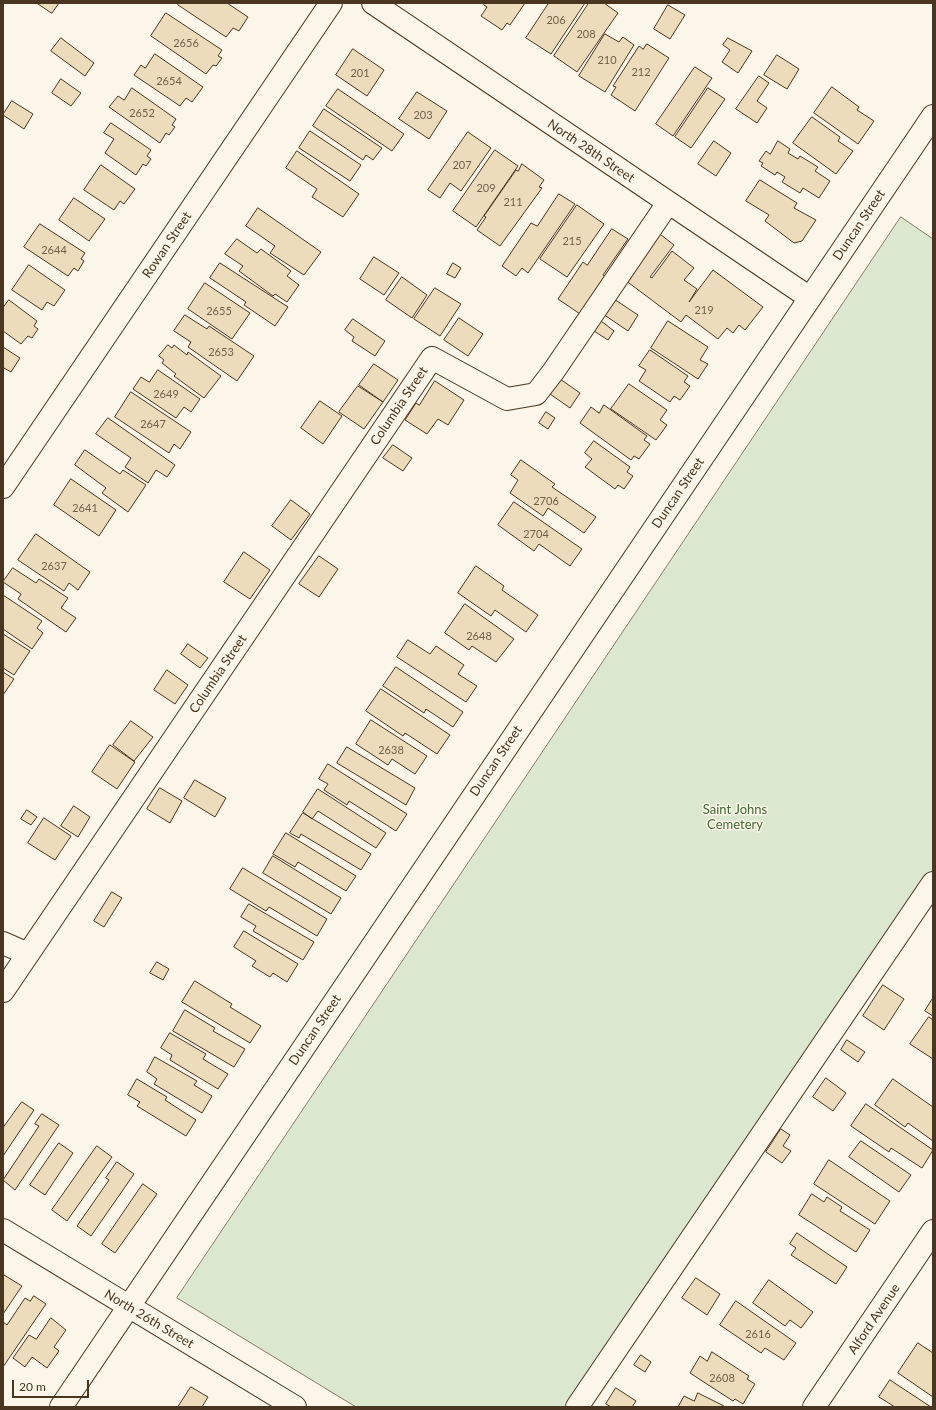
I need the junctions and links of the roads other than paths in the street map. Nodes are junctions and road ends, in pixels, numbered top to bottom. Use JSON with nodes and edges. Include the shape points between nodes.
{"nodes":[{"id":1,"x":331,"y":3,"type":"edge"},
{"id":2,"x":373,"y":3,"type":"edge"},
{"id":3,"x":933,"y":116,"type":"edge"},
{"id":4,"x":668,"y":203,"type":"junction"},
{"id":5,"x":810,"y":298,"type":"junction"},
{"id":6,"x":3,"y":487,"type":"edge"},
{"id":7,"x":933,"y":883,"type":"edge"},
{"id":8,"x":3,"y":942,"type":"edge"},
{"id":9,"x":28,"y":954,"type":"junction"},
{"id":10,"x":3,"y":991,"type":"edge"},
{"id":11,"x":3,"y":1230,"type":"edge"},
{"id":12,"x":933,"y":1231,"type":"edge"},
{"id":13,"x":127,"y":1306,"type":"junction"},
{"id":14,"x":821,"y":1405,"type":"edge"},
{"id":15,"x":60,"y":1407,"type":"edge"},
{"id":16,"x":295,"y":1407,"type":"edge"},
{"id":17,"x":577,"y":1407,"type":"edge"}],
"edges":[{"from":1,"to":6,"type":"street","name":"Rowan Street"},
{"from":2,"to":4,"type":"street","name":"North 28th Street"},
{"from":3,"to":5,"type":"street","name":"Duncan Street"},
{"from":4,"to":5,"type":"street","name":"North 28th Street"},
{"from":4,"to":9,"type":"street","name":"Columbia Street","via":[[536,394],[507,399],[432,358]]},
{"from":5,"to":13,"type":"street","name":"Duncan Street"},
{"from":7,"to":17,"type":"street"},
{"from":8,"to":9,"type":"street"},
{"from":9,"to":10,"type":"street","name":"Columbia Street"},
{"from":11,"to":13,"type":"street","name":"North 26th Street"},
{"from":12,"to":14,"type":"street","name":"Alford Avenue"},
{"from":13,"to":15,"type":"street","name":"Duncan Street"},
{"from":13,"to":16,"type":"street","name":"North 26th Street"}]}
